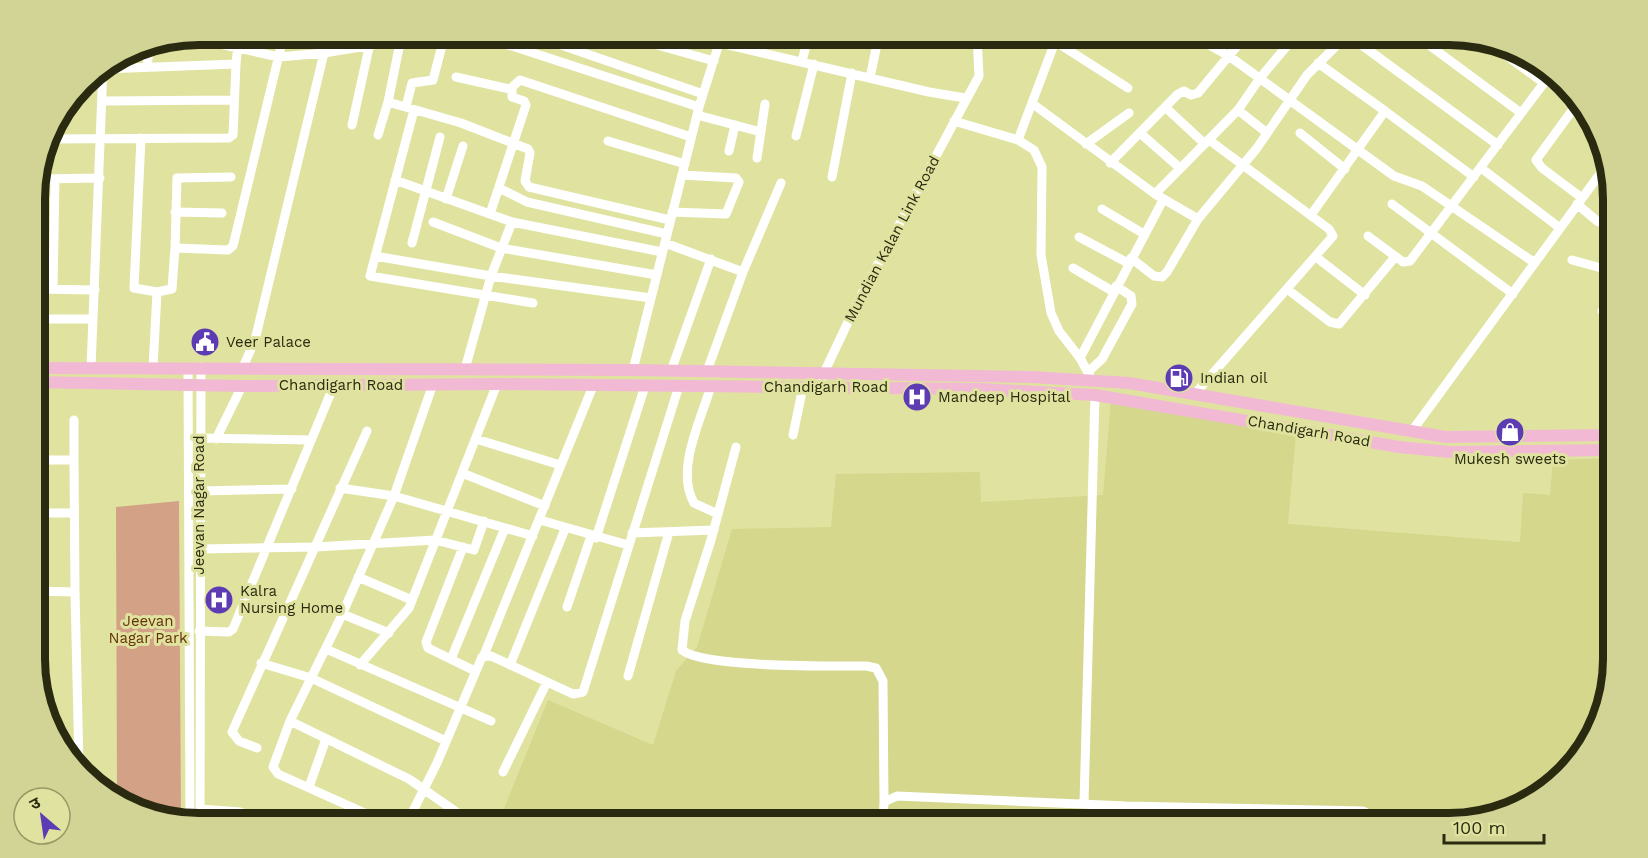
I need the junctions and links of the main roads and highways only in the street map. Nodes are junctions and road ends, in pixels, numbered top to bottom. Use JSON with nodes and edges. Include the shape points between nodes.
{"nodes":[{"id":1,"x":45,"y":368,"type":"edge"},
{"id":2,"x":45,"y":382,"type":"edge"},
{"id":3,"x":1603,"y":435,"type":"edge"},
{"id":4,"x":1603,"y":450,"type":"edge"}],
"edges":[{"from":1,"to":3,"type":"main road","name":"Chandigarh Road","via":[[1090,376],[1446,437]]},
{"from":2,"to":4,"type":"main road","name":"Chandigarh Road","via":[[981,389],[1095,395],[1399,447],[1450,452]]}]}
